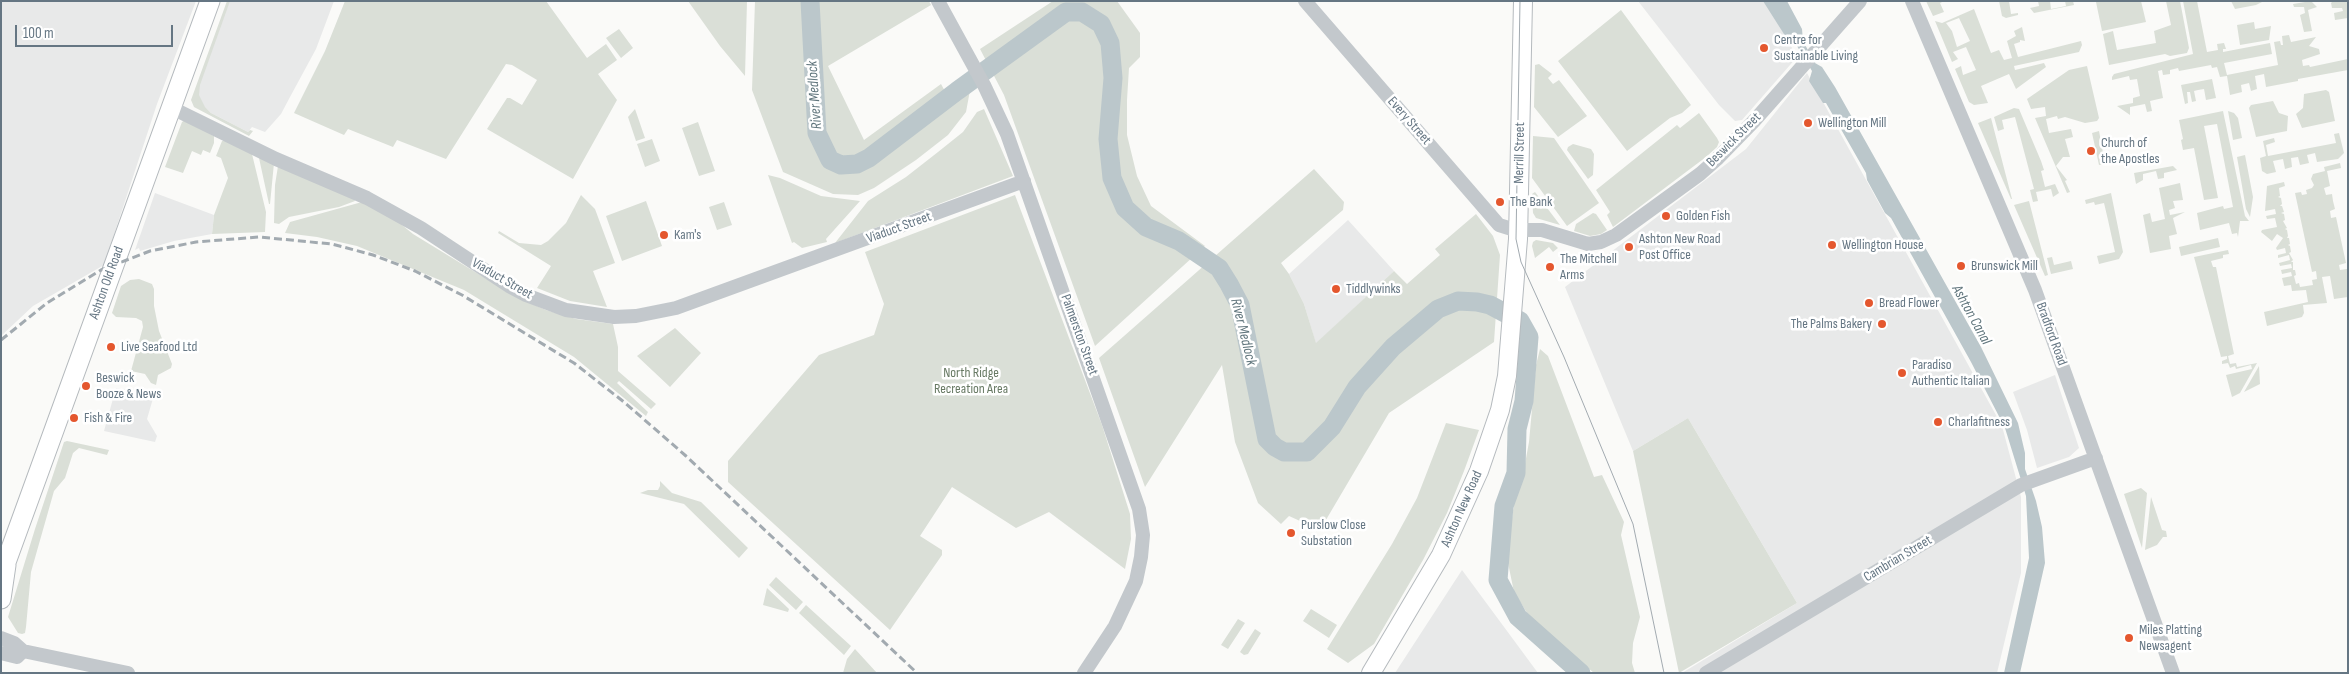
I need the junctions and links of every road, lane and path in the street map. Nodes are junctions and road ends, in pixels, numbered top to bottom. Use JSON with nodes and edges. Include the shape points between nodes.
{"nodes":[{"id":1,"x":210,"y":1,"type":"edge"},
{"id":2,"x":938,"y":1,"type":"edge"},
{"id":3,"x":1305,"y":1,"type":"edge"},
{"id":4,"x":1524,"y":1,"type":"edge"},
{"id":5,"x":1860,"y":1,"type":"edge"},
{"id":6,"x":1912,"y":1,"type":"edge"},
{"id":7,"x":172,"y":108,"type":"junction"},
{"id":8,"x":1024,"y":181,"type":"junction"},
{"id":9,"x":1518,"y":231,"type":"junction"},
{"id":10,"x":1514,"y":304,"type":"joint"},
{"id":11,"x":2096,"y":458,"type":"junction"},
{"id":12,"x":4,"y":571,"type":"edge"},
{"id":13,"x":1,"y":599,"type":"edge"},
{"id":14,"x":1,"y":638,"type":"edge"},
{"id":15,"x":23,"y":651,"type":"junction"},
{"id":16,"x":1,"y":653,"type":"edge"},
{"id":17,"x":128,"y":673,"type":"edge"},
{"id":18,"x":1084,"y":673,"type":"edge"},
{"id":19,"x":1371,"y":673,"type":"edge"},
{"id":20,"x":1706,"y":673,"type":"edge"},
{"id":21,"x":2173,"y":673,"type":"edge"}],
"edges":[{"from":1,"to":7,"type":"highway","name":"Ashton Old Road"},
{"from":2,"to":8,"type":"street","name":"Palmerston Street","via":[[984,85]]},
{"from":3,"to":9,"type":"street","name":"Every Street","via":[[1494,220]]},
{"from":4,"to":9,"type":"main road","name":"Merrill Street"},
{"from":5,"to":9,"type":"street","name":"Beswick Street","via":[[1732,144],[1700,174],[1616,235],[1601,242],[1582,243],[1542,230]]},
{"from":6,"to":11,"type":"street","name":"Bradford Road","via":[[2035,290]]},
{"from":7,"to":8,"type":"street","name":"Viaduct Street","via":[[276,159],[367,198],[421,228],[526,295],[566,310],[614,317],[676,308]]},
{"from":7,"to":12,"type":"highway","name":"Ashton Old Road"},
{"from":8,"to":18,"type":"street","name":"Palmerston Street","via":[[1134,491],[1143,535],[1136,581],[1127,604]]},
{"from":9,"to":10,"type":"main road","name":"Merrill Street"},
{"from":10,"to":19,"type":"main road","name":"Ashton New Road","via":[[1500,410],[1479,471],[1441,555]]},
{"from":11,"to":20,"type":"street","name":"Cambrian Street","via":[[2021,485]]},
{"from":11,"to":21,"type":"street","name":"Bradford Road"},
{"from":12,"to":13,"type":"highway","name":"Ashton Old Road"},
{"from":14,"to":15,"type":"street"},
{"from":15,"to":16,"type":"street","via":[[17,657]]},
{"from":15,"to":17,"type":"street"}]}
